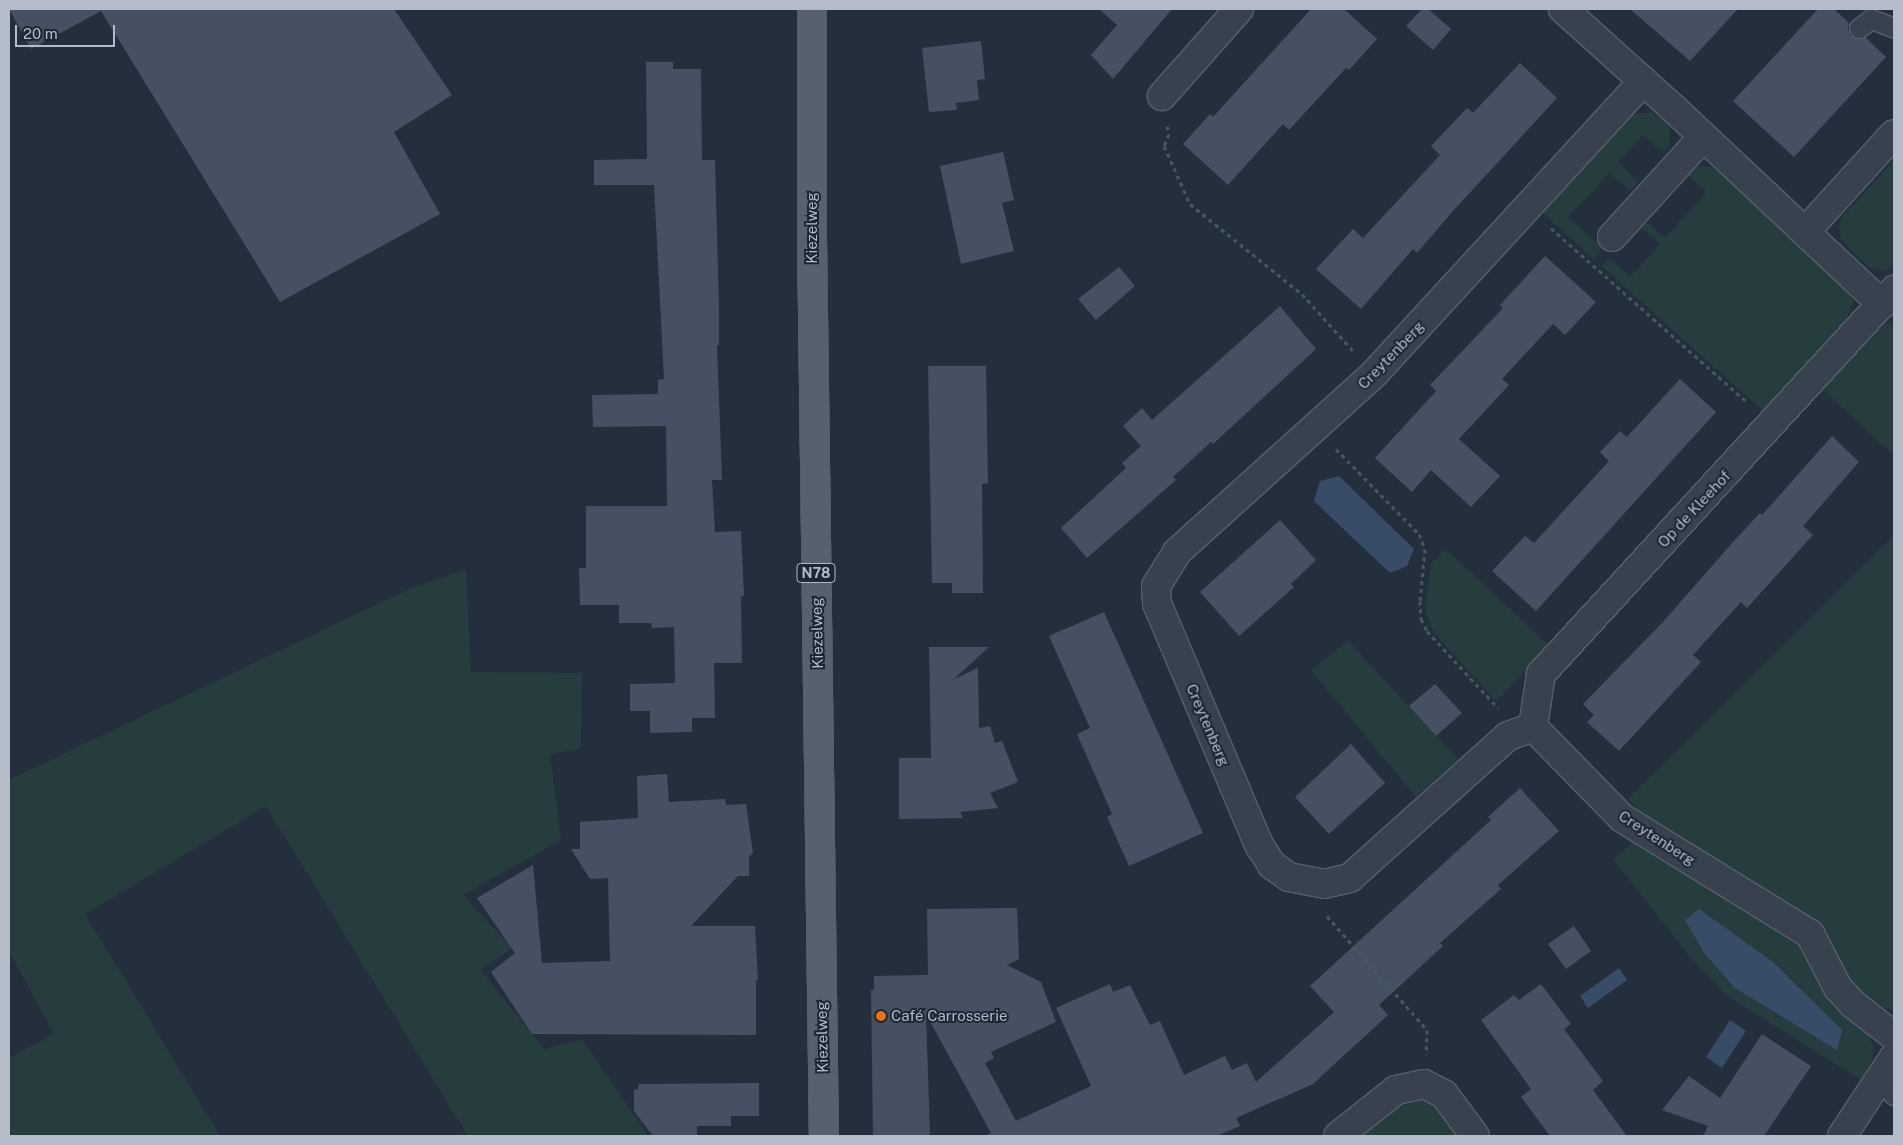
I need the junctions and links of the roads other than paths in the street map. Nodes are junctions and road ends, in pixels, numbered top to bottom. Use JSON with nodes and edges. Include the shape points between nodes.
{"nodes":[{"id":1,"x":812,"y":9,"type":"edge"},
{"id":2,"x":1239,"y":9,"type":"edge"},
{"id":3,"x":1563,"y":9,"type":"edge"},
{"id":4,"x":1859,"y":28,"type":"dead end"},
{"id":5,"x":1894,"y":28,"type":"edge"},
{"id":6,"x":1643,"y":81,"type":"junction"},
{"id":7,"x":1162,"y":96,"type":"road end"},
{"id":8,"x":1894,"y":134,"type":"edge"},
{"id":9,"x":1703,"y":137,"type":"junction"},
{"id":10,"x":1805,"y":232,"type":"junction"},
{"id":11,"x":1612,"y":237,"type":"dead end"},
{"id":12,"x":1888,"y":296,"type":"edge"},
{"id":13,"x":1525,"y":730,"type":"junction"},
{"id":14,"x":1894,"y":1036,"type":"edge"},
{"id":15,"x":1889,"y":1077,"type":"edge"},
{"id":16,"x":824,"y":1136,"type":"edge"},
{"id":17,"x":1338,"y":1136,"type":"edge"},
{"id":18,"x":1475,"y":1136,"type":"edge"},
{"id":19,"x":1842,"y":1136,"type":"edge"}],
"edges":[{"from":1,"to":16,"type":"main road","name":"Kiezelweg","number":"N78"},
{"from":2,"to":7,"type":"street"},
{"from":3,"to":6,"type":"street"},
{"from":4,"to":5,"type":"lane","via":[[1871,19]]},
{"from":6,"to":9,"type":"street","name":"Op de Kleehof"},
{"from":6,"to":13,"type":"street","name":"Creytenberg","via":[[1374,374],[1177,552],[1156,586],[1157,604],[1259,845],[1272,865],[1289,876],[1325,884],[1350,878],[1508,736]]},
{"from":8,"to":10,"type":"street"},
{"from":9,"to":10,"type":"street","name":"Op de Kleehof"},
{"from":9,"to":11,"type":"street"},
{"from":10,"to":12,"type":"street","name":"Op de Kleehof"},
{"from":12,"to":13,"type":"street","name":"Op de Kleehof","via":[[1541,674]]},
{"from":13,"to":14,"type":"street","name":"Creytenberg","via":[[1622,818],[1810,934],[1838,988]]},
{"from":15,"to":19,"type":"street"},
{"from":17,"to":18,"type":"street","via":[[1396,1090],[1424,1084],[1444,1094]]}]}
